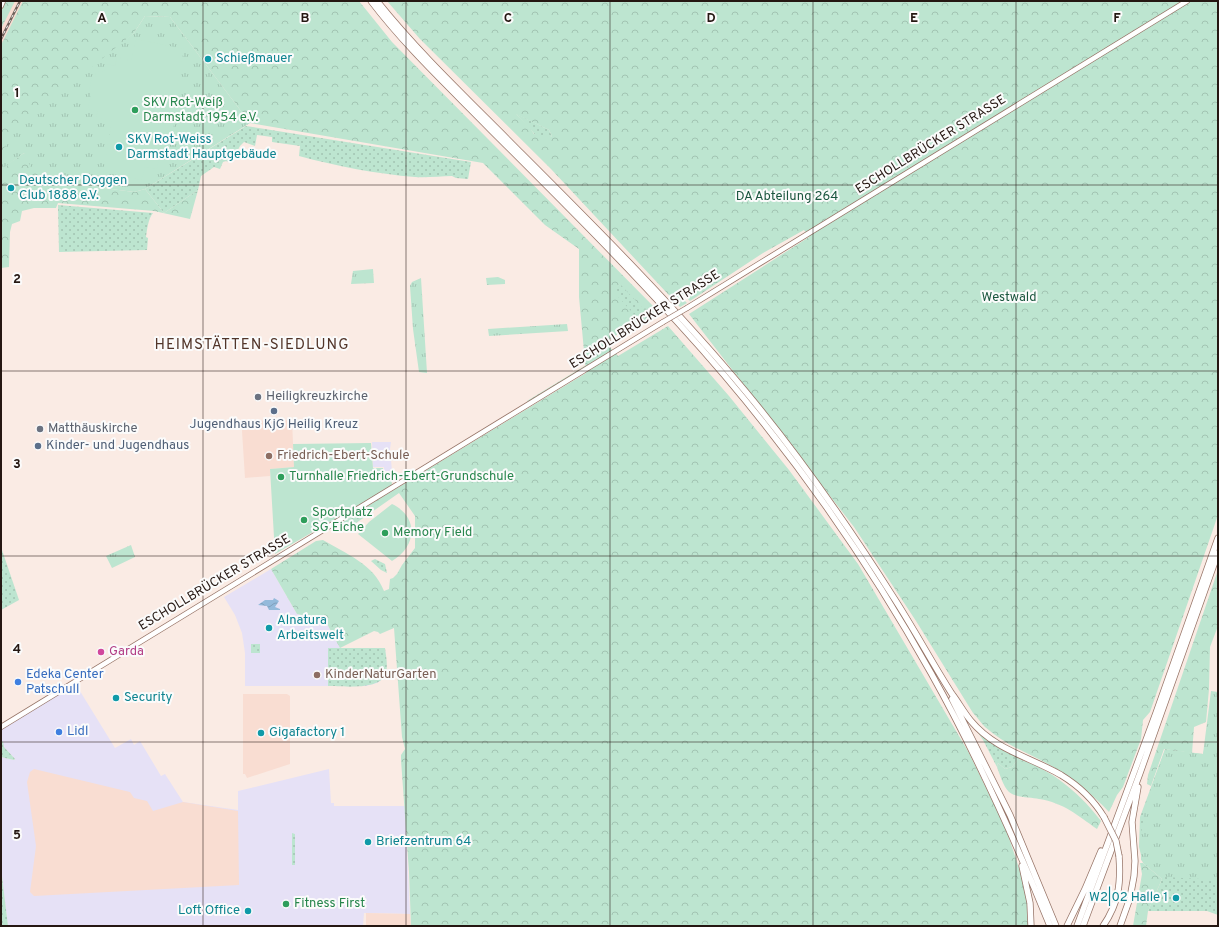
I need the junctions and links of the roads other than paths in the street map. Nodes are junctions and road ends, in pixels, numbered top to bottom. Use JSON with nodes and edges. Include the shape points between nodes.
{"nodes":[{"id":1,"x":3,"y":1,"type":"edge"},
{"id":2,"x":371,"y":1,"type":"edge"},
{"id":3,"x":377,"y":1,"type":"edge"},
{"id":4,"x":1187,"y":1,"type":"edge"},
{"id":5,"x":1,"y":6,"type":"edge"},
{"id":6,"x":1218,"y":538,"type":"edge"},
{"id":7,"x":1218,"y":553,"type":"edge"},
{"id":8,"x":937,"y":670,"type":"junction"},
{"id":9,"x":1,"y":728,"type":"edge"},
{"id":10,"x":1140,"y":773,"type":"junction"},
{"id":11,"x":1112,"y":832,"type":"junction"},
{"id":12,"x":1018,"y":848,"type":"junction"},
{"id":13,"x":1031,"y":926,"type":"edge"},
{"id":14,"x":1050,"y":926,"type":"edge"},
{"id":15,"x":1056,"y":926,"type":"edge"},
{"id":16,"x":1067,"y":926,"type":"edge"},
{"id":17,"x":1077,"y":926,"type":"edge"},
{"id":18,"x":1083,"y":926,"type":"edge"},
{"id":19,"x":1103,"y":926,"type":"edge"},
{"id":20,"x":1120,"y":926,"type":"edge"}],
"edges":[{"from":1,"to":5,"type":"main road"},
{"from":2,"to":12,"type":"highway","via":[[438,77],[680,324],[782,446],[846,536],[935,679]]},
{"from":3,"to":8,"type":"highway","via":[[436,67],[632,265],[725,367],[774,427],[834,508],[890,592]]},
{"from":4,"to":9,"type":"main road","name":"ESCHOLLBRÜCKER STRASSE","bridge":true},
{"from":6,"to":11,"type":"highway"},
{"from":7,"to":10,"type":"highway"},
{"from":8,"to":15,"type":"highway","via":[[1007,809]]},
{"from":8,"to":19,"type":"highway","bridge":true,"via":[[966,715],[987,737],[1060,775],[1086,794],[1104,817],[1116,841],[1119,885],[1116,903]]},
{"from":10,"to":18,"type":"highway"},
{"from":10,"to":20,"type":"highway","via":[[1133,817],[1134,876],[1130,898]]},
{"from":11,"to":16,"type":"highway","via":[[1104,844]]},
{"from":11,"to":17,"type":"highway"},
{"from":12,"to":13,"type":"highway","via":[[1030,903]]},
{"from":12,"to":14,"type":"highway"}]}
